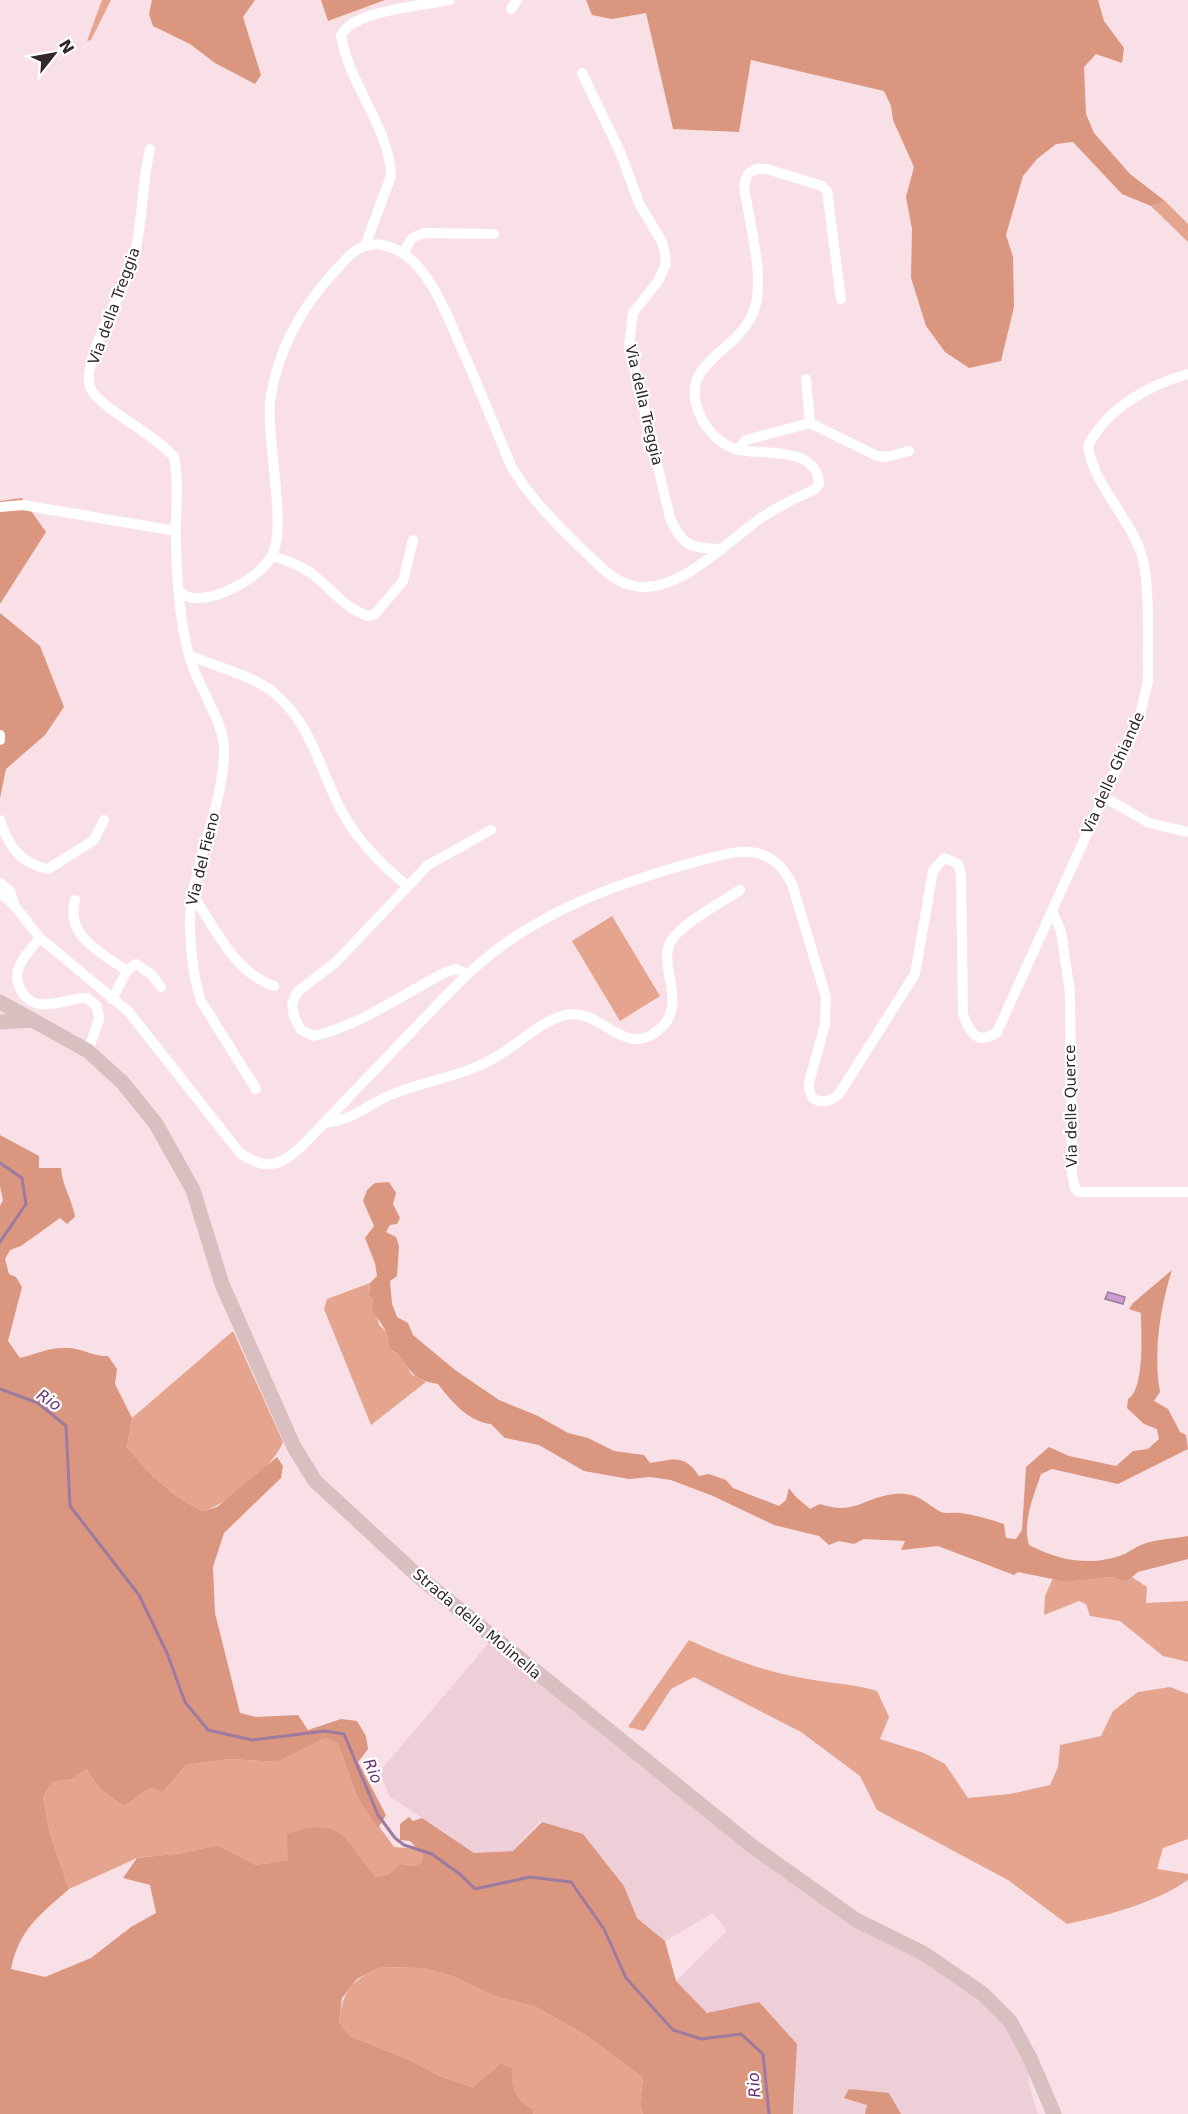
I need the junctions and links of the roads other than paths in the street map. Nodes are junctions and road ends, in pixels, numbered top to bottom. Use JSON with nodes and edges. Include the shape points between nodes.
{"nodes":[{"id":1,"x":450,"y":0,"type":"edge"},
{"id":2,"x":582,"y":73,"type":"dead end"},
{"id":3,"x":150,"y":149,"type":"dead end"},
{"id":4,"x":494,"y":234,"type":"dead end"},
{"id":5,"x":365,"y":246,"type":"junction"},
{"id":6,"x":403,"y":253,"type":"junction"},
{"id":7,"x":841,"y":299,"type":"dead end"},
{"id":8,"x":1188,"y":374,"type":"edge"},
{"id":9,"x":806,"y":379,"type":"dead end"},
{"id":10,"x":810,"y":423,"type":"junction"},
{"id":11,"x":737,"y":450,"type":"junction"},
{"id":12,"x":909,"y":451,"type":"dead end"},
{"id":13,"x":0,"y":507,"type":"edge"},
{"id":14,"x":176,"y":531,"type":"junction"},
{"id":15,"x":413,"y":540,"type":"dead end"},
{"id":16,"x":721,"y":549,"type":"junction"},
{"id":17,"x":272,"y":556,"type":"junction"},
{"id":18,"x":178,"y":591,"type":"junction"},
{"id":19,"x":189,"y":655,"type":"junction"},
{"id":20,"x":1104,"y":797,"type":"junction"},
{"id":21,"x":0,"y":820,"type":"edge"},
{"id":22,"x":104,"y":820,"type":"dead end"},
{"id":23,"x":491,"y":830,"type":"dead end"},
{"id":24,"x":1188,"y":832,"type":"edge"},
{"id":25,"x":0,"y":883,"type":"edge"},
{"id":26,"x":407,"y":886,"type":"junction"},
{"id":27,"x":740,"y":890,"type":"dead end"},
{"id":28,"x":0,"y":893,"type":"edge"},
{"id":29,"x":192,"y":895,"type":"junction"},
{"id":30,"x":75,"y":900,"type":"dead end"},
{"id":31,"x":14,"y":905,"type":"junction"},
{"id":32,"x":1052,"y":911,"type":"junction"},
{"id":33,"x":40,"y":938,"type":"junction"},
{"id":34,"x":128,"y":971,"type":"junction"},
{"id":35,"x":467,"y":974,"type":"junction"},
{"id":36,"x":274,"y":986,"type":"dead end"},
{"id":37,"x":161,"y":987,"type":"dead end"},
{"id":38,"x":112,"y":999,"type":"junction"},
{"id":39,"x":0,"y":1002,"type":"edge"},
{"id":40,"x":36,"y":1020,"type":"junction"},
{"id":41,"x":0,"y":1022,"type":"edge"},
{"id":42,"x":88,"y":1051,"type":"junction"},
{"id":43,"x":256,"y":1089,"type":"dead end"},
{"id":44,"x":324,"y":1123,"type":"junction"},
{"id":45,"x":1188,"y":1192,"type":"edge"},
{"id":46,"x":1054,"y":2114,"type":"edge"}],
"edges":[{"from":1,"to":5,"type":"street","via":[[392,10],[351,23],[341,36],[371,117],[382,132],[391,168]]},
{"from":2,"to":16,"type":"street","name":"Via della Treggia","via":[[665,254],[666,264],[658,281],[633,313],[629,345],[670,518],[684,541],[694,548]]},
{"from":3,"to":14,"type":"street","name":"Via della Treggia","via":[[137,252],[93,355],[89,378],[90,387],[103,403],[148,433],[174,457]]},
{"from":4,"to":6,"type":"street","via":[[424,233],[412,238]]},
{"from":5,"to":6,"type":"street","via":[[382,244]]},
{"from":5,"to":17,"type":"street","via":[[351,254],[330,276],[283,346],[269,417],[276,502]]},
{"from":6,"to":16,"type":"street","via":[[420,268],[440,300],[526,490],[601,567],[615,579],[633,586],[653,586],[689,572]]},
{"from":7,"to":11,"type":"street","via":[[827,191],[778,172],[756,169],[748,174],[744,185],[758,302],[734,342],[699,370],[694,382],[695,400],[706,427]]},
{"from":8,"to":20,"type":"street","name":"Via delle Ghiande","via":[[1150,388],[1115,413],[1088,446],[1094,470],[1136,540],[1144,562],[1148,682],[1145,699]]},
{"from":9,"to":10,"type":"street"},
{"from":10,"to":11,"type":"street","via":[[746,440]]},
{"from":10,"to":12,"type":"street","via":[[877,456]]},
{"from":11,"to":16,"type":"street","via":[[802,459],[815,468],[819,484],[760,518]]},
{"from":13,"to":14,"type":"street","via":[[23,506]]},
{"from":14,"to":18,"type":"street","name":"Via della Treggia"},
{"from":15,"to":17,"type":"street","via":[[404,581],[375,614],[368,616],[293,562]]},
{"from":17,"to":18,"type":"street","via":[[246,583],[202,598],[191,599]]},
{"from":18,"to":19,"type":"street","name":"Via del Fieno"},
{"from":19,"to":26,"type":"street","via":[[260,684],[289,708],[306,728],[342,812],[382,865]]},
{"from":19,"to":29,"type":"street","name":"Via del Fieno","via":[[202,692],[220,724],[224,752],[219,796]]},
{"from":20,"to":24,"type":"street","via":[[1149,823]]},
{"from":20,"to":32,"type":"street","name":"Via delle Ghiande"},
{"from":21,"to":22,"type":"street","via":[[14,851],[33,866],[48,869],[94,840]]},
{"from":23,"to":26,"type":"street","via":[[428,865]]},
{"from":25,"to":31,"type":"street","via":[[10,891]]},
{"from":26,"to":35,"type":"street","via":[[336,962],[297,992],[292,1004],[301,1030],[314,1036],[328,1033],[446,972],[456,969]]},
{"from":27,"to":44,"type":"street","via":[[682,929],[669,944],[671,1010],[662,1027],[650,1036],[625,1038],[586,1015],[563,1016],[478,1067],[386,1097],[347,1119]]},
{"from":28,"to":31,"type":"street"},
{"from":29,"to":36,"type":"street","via":[[237,962],[258,980]]},
{"from":29,"to":43,"type":"street","name":"Via del Fieno","via":[[196,987]]},
{"from":30,"to":34,"type":"street","via":[[72,916],[76,931]]},
{"from":31,"to":33,"type":"street"},
{"from":32,"to":35,"type":"street","name":"Via delle Ghiande","via":[[997,1032],[981,1039],[972,1034],[963,1014],[961,874],[958,864],[944,858],[933,872],[915,974],[839,1094],[822,1103],[813,1099],[809,1083],[825,1024],[826,997],[792,884],[784,869],[764,854],[720,855],[601,891],[502,946]]},
{"from":32,"to":45,"type":"street","name":"Via delle Querce","via":[[1061,931],[1070,992],[1075,1188],[1079,1192]]},
{"from":33,"to":38,"type":"street"},
{"from":33,"to":42,"type":"street","via":[[20,962],[16,975],[19,988],[38,1005],[87,998],[97,1006],[99,1019]]},
{"from":34,"to":37,"type":"street","via":[[136,964]]},
{"from":34,"to":38,"type":"street"},
{"from":35,"to":44,"type":"street"},
{"from":38,"to":44,"type":"street","via":[[142,1026],[240,1153],[253,1161],[278,1164]]},
{"from":39,"to":40,"type":"main road","name":"Strada della Molinella"},
{"from":40,"to":41,"type":"main road"},
{"from":40,"to":42,"type":"main road","name":"Strada della Molinella"},
{"from":42,"to":46,"type":"main road","name":"Strada della Molinella","via":[[123,1083],[175,1153],[193,1190],[222,1284],[294,1447],[315,1481],[419,1577],[752,1846],[856,1920],[923,1953],[983,1994],[1010,2021]]}]}
